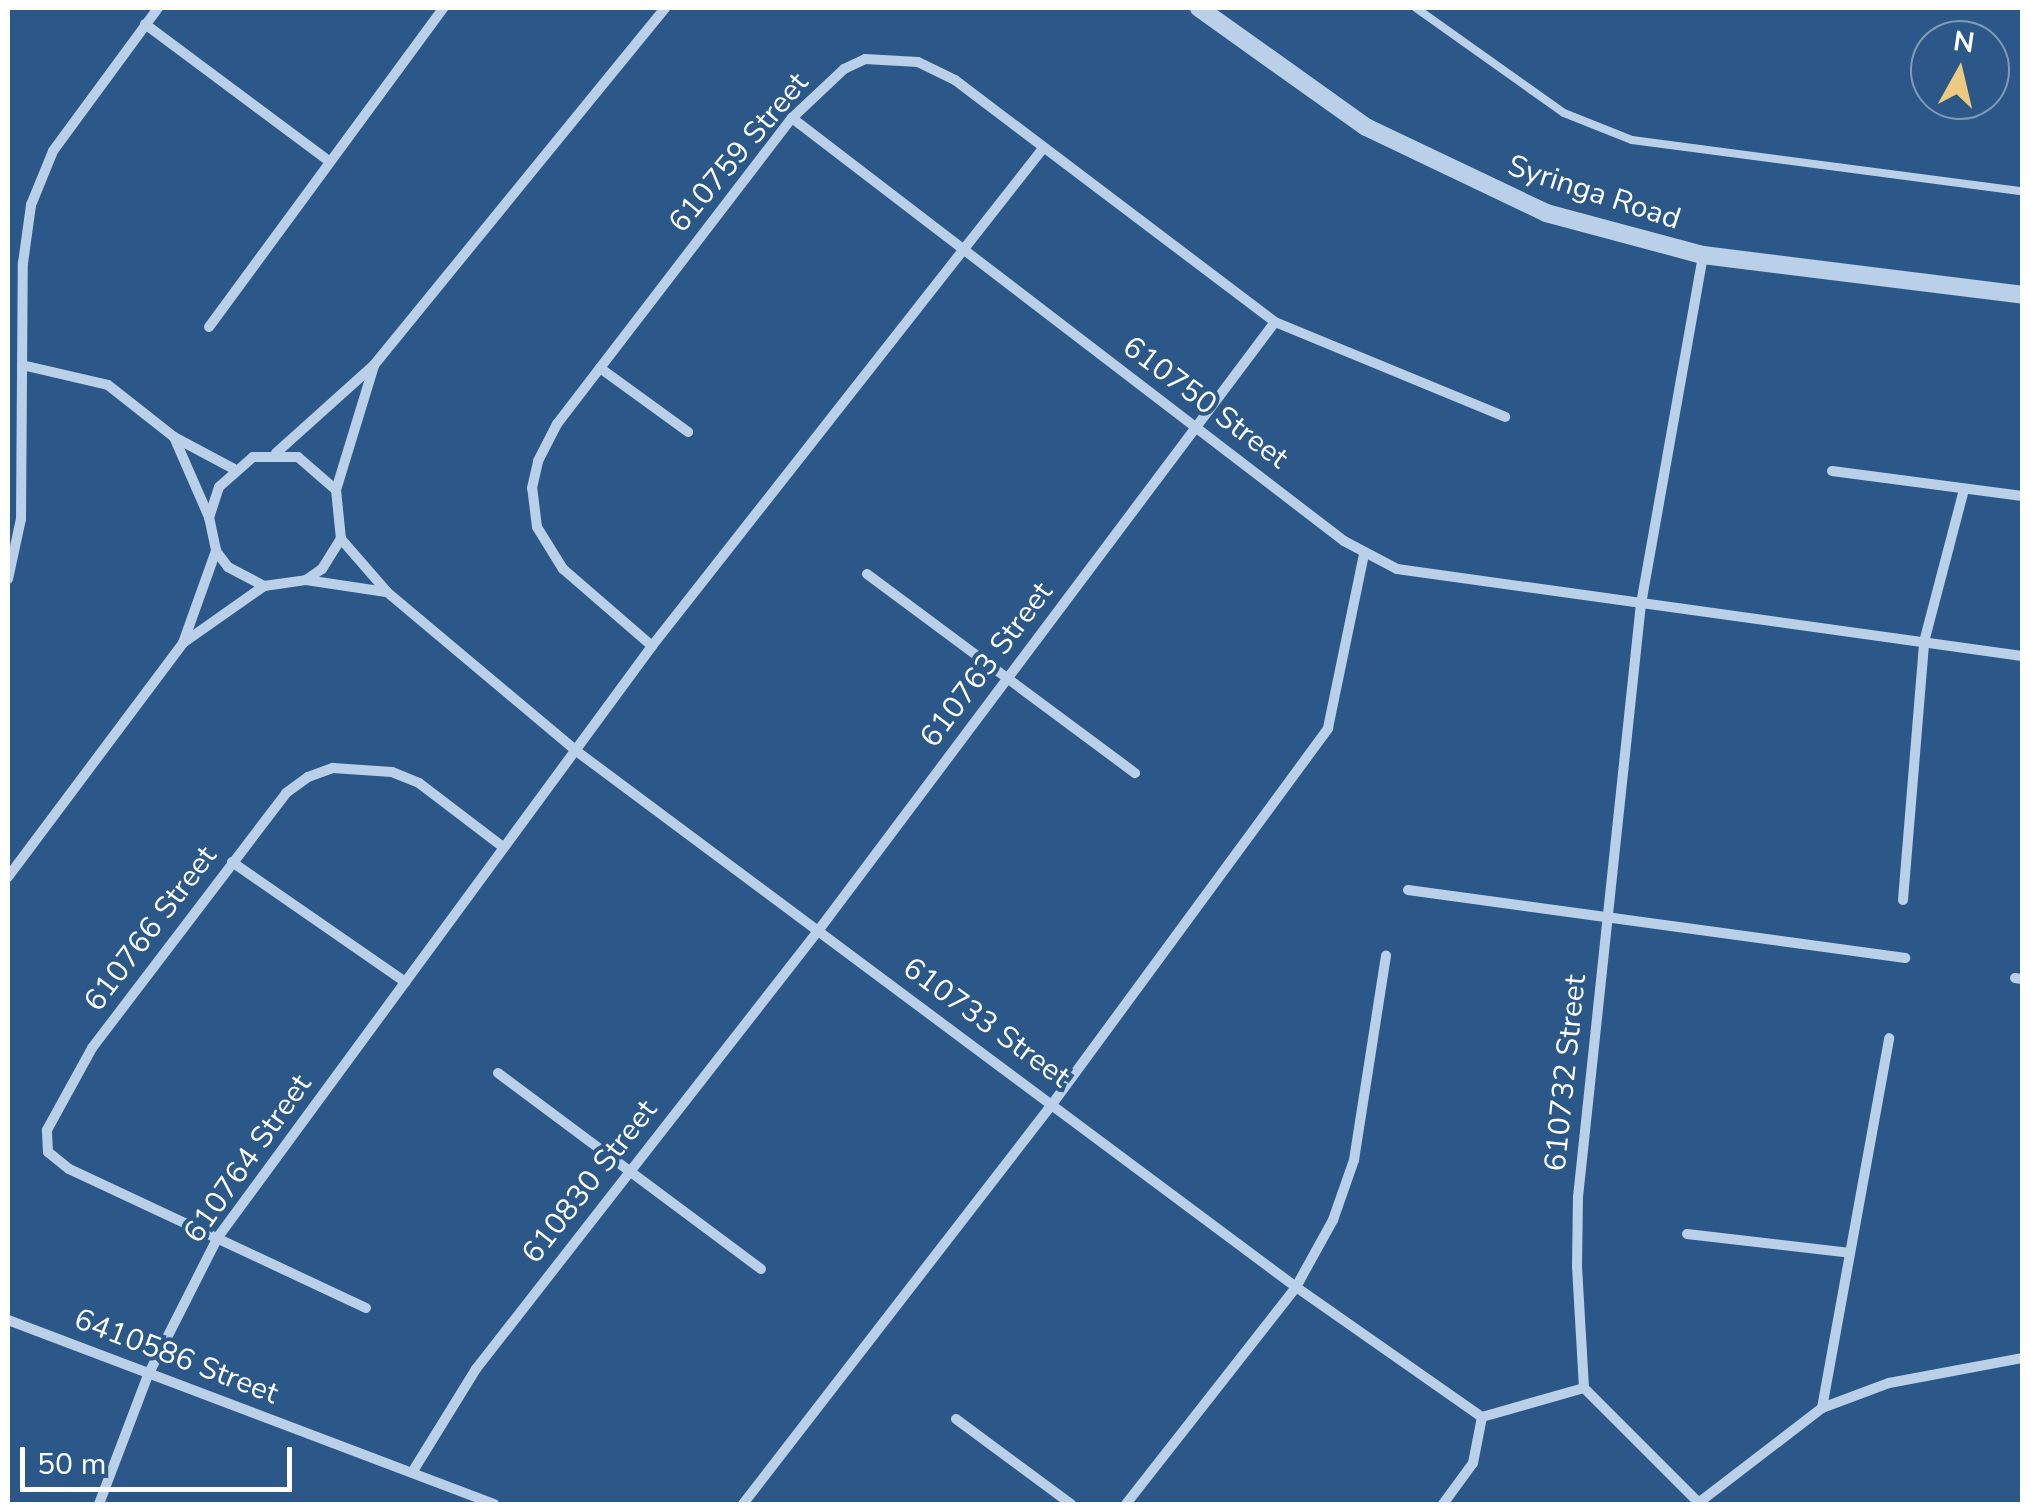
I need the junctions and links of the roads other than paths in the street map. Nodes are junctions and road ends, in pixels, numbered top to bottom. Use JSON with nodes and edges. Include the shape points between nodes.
{"nodes":[{"id":1,"x":158,"y":8,"type":"edge"},
{"id":2,"x":442,"y":8,"type":"edge"},
{"id":3,"x":665,"y":8,"type":"edge"},
{"id":4,"x":1199,"y":8,"type":"edge"},
{"id":5,"x":1416,"y":8,"type":"edge"},
{"id":6,"x":145,"y":24,"type":"junction"},
{"id":7,"x":792,"y":118,"type":"junction"},
{"id":8,"x":1042,"y":151,"type":"junction"},
{"id":9,"x":326,"y":159,"type":"junction"},
{"id":10,"x":2022,"y":191,"type":"edge"},
{"id":11,"x":964,"y":250,"type":"junction"},
{"id":12,"x":1703,"y":256,"type":"junction"},
{"id":13,"x":2022,"y":295,"type":"edge"},
{"id":14,"x":1275,"y":322,"type":"junction"},
{"id":15,"x":209,"y":327,"type":"dead end"},
{"id":16,"x":22,"y":364,"type":"junction"},
{"id":17,"x":374,"y":364,"type":"junction"},
{"id":18,"x":600,"y":368,"type":"junction"},
{"id":19,"x":1506,"y":418,"type":"dead end"},
{"id":20,"x":1196,"y":428,"type":"junction"},
{"id":21,"x":688,"y":432,"type":"dead end"},
{"id":22,"x":174,"y":436,"type":"junction"},
{"id":23,"x":276,"y":453,"type":"junction"},
{"id":24,"x":234,"y":469,"type":"junction"},
{"id":25,"x":1832,"y":470,"type":"dead end"},
{"id":26,"x":1964,"y":488,"type":"junction"},
{"id":27,"x":336,"y":490,"type":"junction"},
{"id":28,"x":2022,"y":496,"type":"edge"},
{"id":29,"x":209,"y":516,"type":"junction"},
{"id":30,"x":340,"y":539,"type":"junction"},
{"id":31,"x":216,"y":550,"type":"junction"},
{"id":32,"x":1364,"y":554,"type":"junction"},
{"id":33,"x":867,"y":574,"type":"dead end"},
{"id":34,"x":8,"y":578,"type":"edge"},
{"id":35,"x":306,"y":580,"type":"junction"},
{"id":36,"x":264,"y":586,"type":"junction"},
{"id":37,"x":387,"y":592,"type":"junction"},
{"id":38,"x":1641,"y":604,"type":"junction"},
{"id":39,"x":1924,"y":642,"type":"junction"},
{"id":40,"x":183,"y":644,"type":"junction"},
{"id":41,"x":652,"y":646,"type":"junction"},
{"id":42,"x":2022,"y":656,"type":"edge"},
{"id":43,"x":1007,"y":680,"type":"junction"},
{"id":44,"x":574,"y":750,"type":"junction"},
{"id":45,"x":1135,"y":773,"type":"dead end"},
{"id":46,"x":504,"y":847,"type":"junction"},
{"id":47,"x":232,"y":862,"type":"junction"},
{"id":48,"x":8,"y":877,"type":"edge"},
{"id":49,"x":1408,"y":890,"type":"dead end"},
{"id":50,"x":1903,"y":900,"type":"dead end"},
{"id":51,"x":1608,"y":914,"type":"junction"},
{"id":52,"x":818,"y":931,"type":"junction"},
{"id":53,"x":1386,"y":955,"type":"dead end"},
{"id":54,"x":1906,"y":958,"type":"dead end"},
{"id":55,"x":404,"y":982,"type":"junction"},
{"id":56,"x":1889,"y":1038,"type":"dead end"},
{"id":57,"x":498,"y":1073,"type":"dead end"},
{"id":58,"x":1052,"y":1103,"type":"junction"},
{"id":59,"x":632,"y":1169,"type":"junction"},
{"id":60,"x":1687,"y":1234,"type":"dead end"},
{"id":61,"x":218,"y":1238,"type":"junction"},
{"id":62,"x":1850,"y":1253,"type":"junction"},
{"id":63,"x":761,"y":1269,"type":"dead end"},
{"id":64,"x":1296,"y":1287,"type":"junction"},
{"id":65,"x":366,"y":1308,"type":"dead end"},
{"id":66,"x":8,"y":1320,"type":"edge"},
{"id":67,"x":2022,"y":1358,"type":"edge"},
{"id":68,"x":148,"y":1374,"type":"junction"},
{"id":69,"x":1584,"y":1388,"type":"junction"},
{"id":70,"x":1822,"y":1408,"type":"junction"},
{"id":71,"x":1482,"y":1417,"type":"junction"},
{"id":72,"x":956,"y":1419,"type":"dead end"},
{"id":73,"x":412,"y":1471,"type":"junction"},
{"id":74,"x":99,"y":1504,"type":"edge"},
{"id":75,"x":494,"y":1504,"type":"edge"},
{"id":76,"x":742,"y":1504,"type":"edge"},
{"id":77,"x":1071,"y":1504,"type":"edge"},
{"id":78,"x":1126,"y":1504,"type":"edge"},
{"id":79,"x":1443,"y":1504,"type":"edge"},
{"id":80,"x":1698,"y":1504,"type":"edge"}],
"edges":[{"from":1,"to":6,"type":"street"},
{"from":2,"to":9,"type":"street"},
{"from":3,"to":17,"type":"street"},
{"from":4,"to":12,"type":"street","name":"Syringa Road","via":[[1366,128],[1457,176],[1546,212]]},
{"from":5,"to":10,"type":"lane","via":[[1564,113],[1632,140]]},
{"from":6,"to":9,"type":"street"},
{"from":6,"to":16,"type":"street","via":[[54,151],[31,205]]},
{"from":7,"to":8,"type":"street","name":"610759 Street","via":[[844,69],[889,58],[918,62],[956,80]]},
{"from":7,"to":11,"type":"street","name":"610750 Street"},
{"from":7,"to":18,"type":"street","name":"610759 Street"},
{"from":8,"to":11,"type":"street","name":"610764 Street"},
{"from":8,"to":14,"type":"street","name":"610759 Street"},
{"from":9,"to":15,"type":"street"},
{"from":11,"to":20,"type":"street","name":"610750 Street"},
{"from":11,"to":41,"type":"street","name":"610764 Street"},
{"from":12,"to":13,"type":"street","name":"Syringa Road"},
{"from":12,"to":38,"type":"street","name":"610732 Street"},
{"from":14,"to":19,"type":"street","name":"610759 Street"},
{"from":14,"to":20,"type":"street","name":"610763 Street"},
{"from":16,"to":22,"type":"street","via":[[108,384]]},
{"from":16,"to":34,"type":"street","via":[[21,520]]},
{"from":17,"to":23,"type":"street"},
{"from":17,"to":27,"type":"street"},
{"from":18,"to":21,"type":"street"},
{"from":18,"to":41,"type":"street","name":"610759 Street","via":[[538,461],[532,488],[537,526],[563,569]]},
{"from":20,"to":32,"type":"street","name":"610750 Street"},
{"from":20,"to":43,"type":"street","name":"610763 Street"},
{"from":22,"to":24,"type":"street"},
{"from":22,"to":29,"type":"street"},
{"from":23,"to":24,"type":"street"},
{"from":23,"to":27,"type":"street","via":[[320,470]]},
{"from":24,"to":29,"type":"street"},
{"from":25,"to":26,"type":"street"},
{"from":26,"to":28,"type":"street"},
{"from":26,"to":39,"type":"street"},
{"from":27,"to":30,"type":"street"},
{"from":29,"to":31,"type":"street"},
{"from":30,"to":35,"type":"street","via":[[322,569]]},
{"from":30,"to":37,"type":"street","name":"610733 Street"},
{"from":31,"to":36,"type":"street","via":[[244,579]]},
{"from":31,"to":40,"type":"street"},
{"from":32,"to":38,"type":"street","name":"610750 Street","via":[[1441,578]]},
{"from":32,"to":58,"type":"street","via":[[1328,728]]},
{"from":33,"to":43,"type":"street"},
{"from":35,"to":36,"type":"street"},
{"from":35,"to":37,"type":"street"},
{"from":36,"to":40,"type":"street"},
{"from":37,"to":44,"type":"street","name":"610733 Street"},
{"from":38,"to":39,"type":"street","name":"610750 Street"},
{"from":38,"to":51,"type":"street","name":"610732 Street"},
{"from":39,"to":42,"type":"street","name":"610750 Street"},
{"from":39,"to":50,"type":"street"},
{"from":40,"to":48,"type":"street"},
{"from":41,"to":44,"type":"street","name":"610764 Street"},
{"from":43,"to":45,"type":"street"},
{"from":43,"to":52,"type":"street","name":"610763 Street"},
{"from":44,"to":46,"type":"street","name":"610764 Street"},
{"from":44,"to":52,"type":"street","name":"610733 Street"},
{"from":46,"to":47,"type":"street","name":"610766 Street","via":[[419,784],[392,772],[334,768],[286,794]]},
{"from":46,"to":55,"type":"street","name":"610764 Street"},
{"from":47,"to":55,"type":"street"},
{"from":47,"to":61,"type":"street","name":"610766 Street","via":[[92,1048],[46,1142],[69,1169]]},
{"from":49,"to":51,"type":"street"},
{"from":51,"to":54,"type":"street"},
{"from":51,"to":69,"type":"street","name":"610732 Street","via":[[1578,1196]]},
{"from":52,"to":58,"type":"street","name":"610733 Street"},
{"from":52,"to":59,"type":"street","name":"610830 Street"},
{"from":53,"to":64,"type":"street","via":[[1354,1160],[1333,1220]]},
{"from":55,"to":61,"type":"street","name":"610764 Street"},
{"from":56,"to":62,"type":"street"},
{"from":57,"to":59,"type":"street"},
{"from":58,"to":64,"type":"street","name":"610733 Street"},
{"from":58,"to":76,"type":"street"},
{"from":59,"to":63,"type":"street"},
{"from":59,"to":73,"type":"street","name":"610830 Street","via":[[476,1369]]},
{"from":60,"to":62,"type":"street"},
{"from":61,"to":65,"type":"street"},
{"from":61,"to":68,"type":"street","name":"610764 Street"},
{"from":62,"to":70,"type":"street"},
{"from":64,"to":71,"type":"street","name":"610733 Street"},
{"from":64,"to":78,"type":"street"},
{"from":66,"to":68,"type":"street","name":"6410586 Street"},
{"from":67,"to":70,"type":"street","via":[[1889,1383]]},
{"from":68,"to":73,"type":"street","name":"6410586 Street"},
{"from":68,"to":74,"type":"street","name":"610764 Street"},
{"from":69,"to":71,"type":"street"},
{"from":69,"to":80,"type":"street"},
{"from":70,"to":80,"type":"street"},
{"from":71,"to":79,"type":"street","via":[[1473,1463]]},
{"from":72,"to":77,"type":"street"},
{"from":73,"to":75,"type":"street","name":"6410586 Street"}]}
